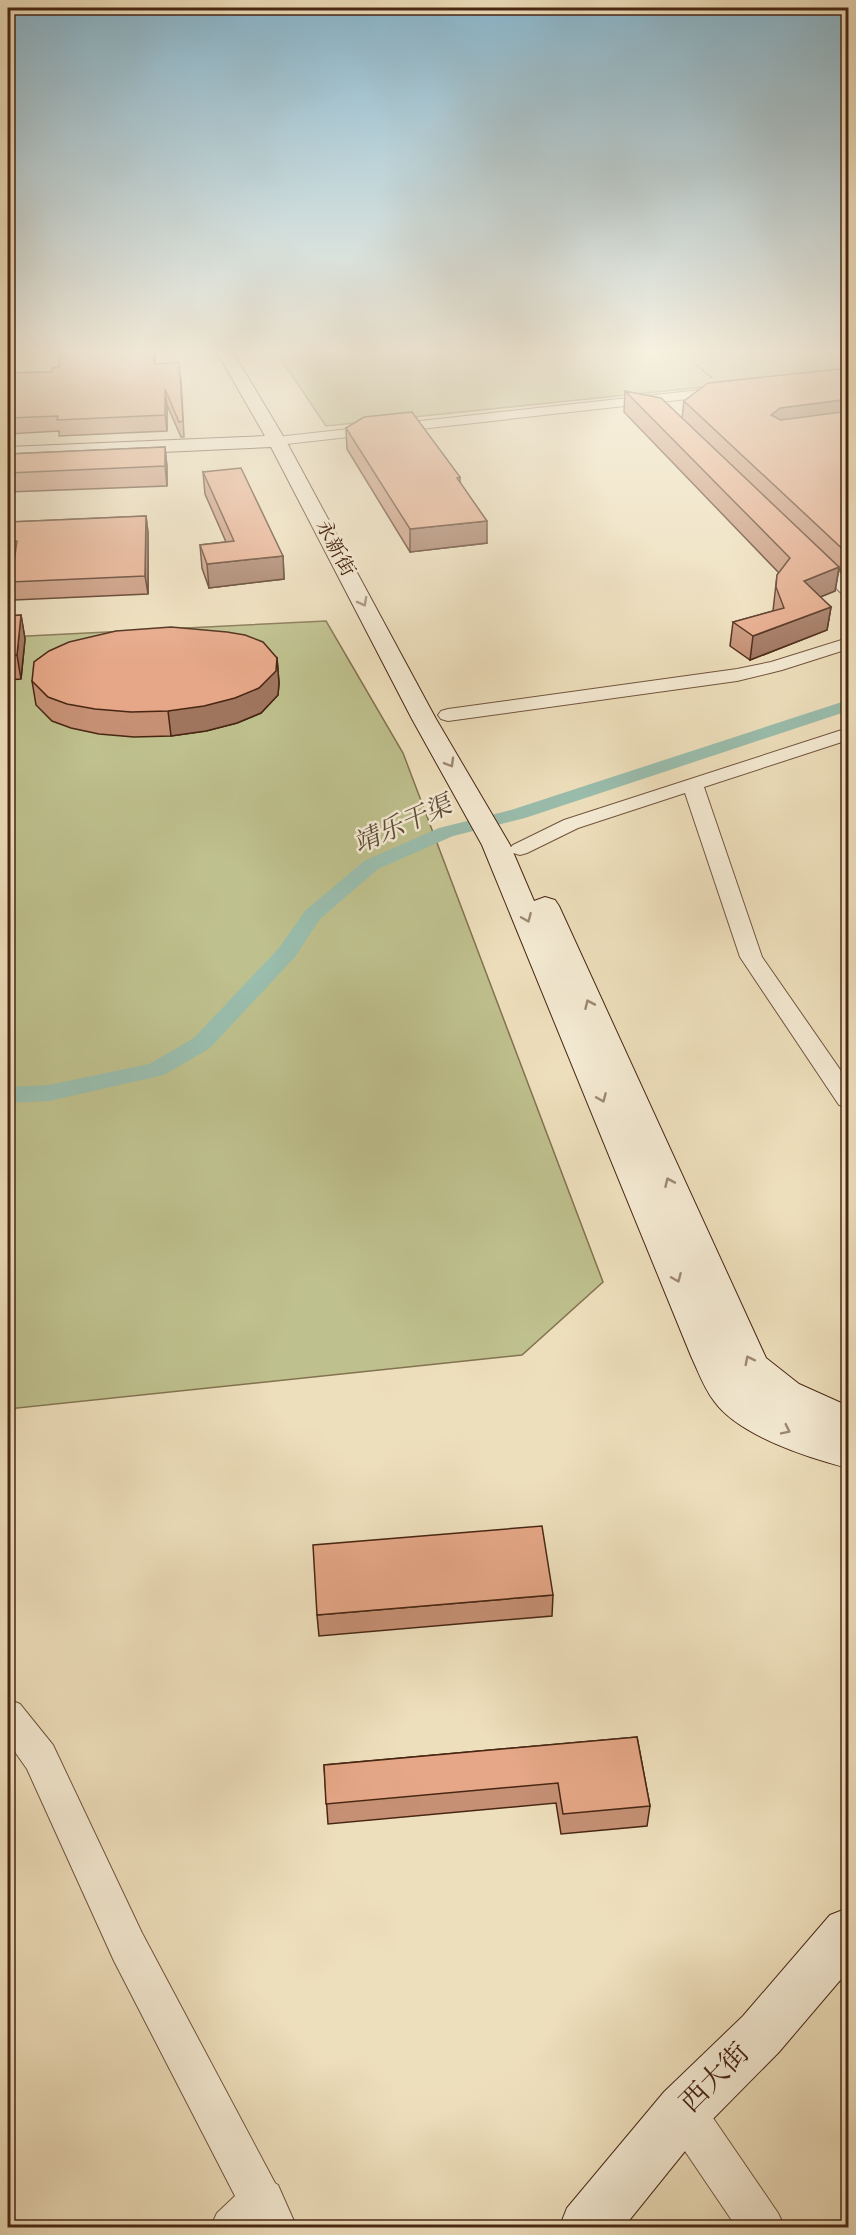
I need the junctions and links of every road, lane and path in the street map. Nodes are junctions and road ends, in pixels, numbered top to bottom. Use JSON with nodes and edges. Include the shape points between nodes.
{"nodes":[{"id":1,"x":294,"y":453,"type":"edge"},
{"id":2,"x":296,"y":453,"type":"edge"},
{"id":3,"x":352,"y":541,"type":"dead end"},
{"id":4,"x":805,"y":548,"type":"edge"},
{"id":5,"x":849,"y":590,"type":"edge"},
{"id":6,"x":849,"y":643,"type":"edge"},
{"id":7,"x":436,"y":710,"type":"junction"},
{"id":8,"x":849,"y":734,"type":"edge"},
{"id":9,"x":693,"y":786,"type":"junction"},
{"id":10,"x":511,"y":844,"type":"junction"},
{"id":11,"x":849,"y":1099,"type":"edge"},
{"id":12,"x":849,"y":1422,"type":"edge"},
{"id":13,"x":849,"y":1452,"type":"edge"},
{"id":14,"x":8,"y":1714,"type":"edge"},
{"id":15,"x":849,"y":1933,"type":"edge"},
{"id":16,"x":683,"y":2111,"type":"junction"},
{"id":17,"x":269,"y":2214,"type":"edge"},
{"id":18,"x":232,"y":2228,"type":"edge"},
{"id":19,"x":587,"y":2228,"type":"edge"},
{"id":20,"x":763,"y":2228,"type":"edge"}],
"edges":[{"from":1,"to":7,"type":"street","name":"永新街","one_way":true},
{"from":2,"to":3,"type":"street","name":"永新街"},
{"from":4,"to":5,"type":"street"},
{"from":6,"to":7,"type":"street","via":[[737,675]]},
{"from":7,"to":10,"type":"street","name":"永新街"},
{"from":8,"to":9,"type":"street"},
{"from":9,"to":10,"type":"street"},
{"from":9,"to":11,"type":"street","via":[[751,957]]},
{"from":12,"to":10,"type":"street","one_way":true,"via":[[798,1405],[772,1389],[751,1367]]},
{"from":10,"to":13,"type":"street","one_way":true,"via":[[710,1356],[729,1393],[755,1414],[791,1433]]},
{"from":14,"to":17,"type":"street","via":[[40,1757],[129,1947]]},
{"from":15,"to":16,"type":"street","name":"西大街","via":[[761,2034]]},
{"from":16,"to":19,"type":"street","name":"西大街"},
{"from":16,"to":20,"type":"street"},
{"from":17,"to":18,"type":"street"}]}
